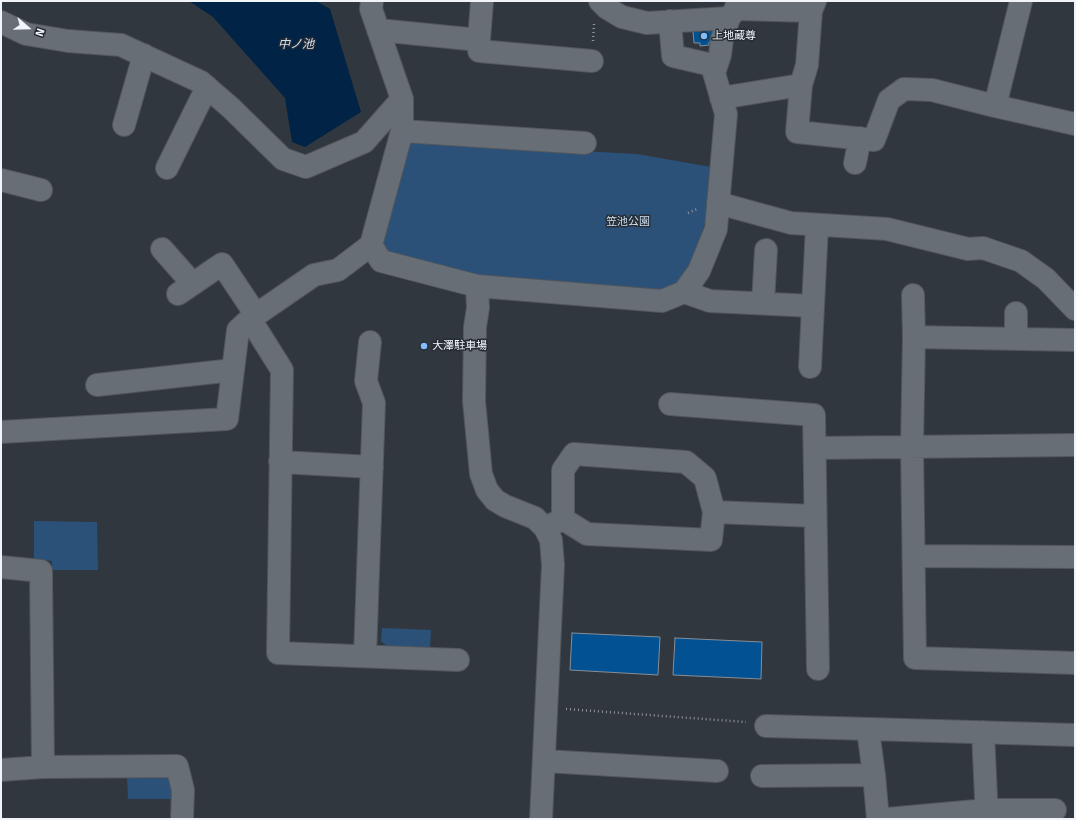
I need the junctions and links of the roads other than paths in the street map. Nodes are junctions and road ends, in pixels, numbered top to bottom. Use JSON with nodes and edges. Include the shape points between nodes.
{"nodes":[{"id":1,"x":372,"y":1,"type":"edge"},
{"id":2,"x":482,"y":1,"type":"edge"},
{"id":3,"x":600,"y":1,"type":"edge"},
{"id":4,"x":1021,"y":1,"type":"edge"},
{"id":5,"x":813,"y":6,"type":"edge"},
{"id":6,"x":734,"y":9,"type":"edge"},
{"id":7,"x":670,"y":21,"type":"junction"},
{"id":8,"x":3,"y":29,"type":"edge"},
{"id":9,"x":378,"y":30,"type":"junction"},
{"id":10,"x":479,"y":40,"type":"junction"},
{"id":11,"x":144,"y":56,"type":"junction"},
{"id":12,"x":592,"y":62,"type":"road end"},
{"id":13,"x":716,"y":66,"type":"junction"},
{"id":14,"x":801,"y":85,"type":"junction"},
{"id":15,"x":207,"y":87,"type":"junction"},
{"id":16,"x":721,"y":98,"type":"junction"},
{"id":17,"x":402,"y":99,"type":"junction"},
{"id":18,"x":994,"y":106,"type":"junction"},
{"id":19,"x":1075,"y":124,"type":"edge"},
{"id":20,"x":124,"y":125,"type":"dead end"},
{"id":21,"x":402,"y":131,"type":"junction"},
{"id":22,"x":860,"y":138,"type":"junction"},
{"id":23,"x":585,"y":143,"type":"dead end"},
{"id":24,"x":855,"y":163,"type":"dead end"},
{"id":25,"x":167,"y":168,"type":"dead end"},
{"id":26,"x":1,"y":180,"type":"edge"},
{"id":27,"x":41,"y":190,"type":"dead end"},
{"id":28,"x":718,"y":203,"type":"junction"},
{"id":29,"x":816,"y":231,"type":"junction"},
{"id":30,"x":371,"y":246,"type":"junction"},
{"id":31,"x":162,"y":249,"type":"dead end"},
{"id":32,"x":766,"y":250,"type":"dead end"},
{"id":33,"x":477,"y":286,"type":"junction"},
{"id":34,"x":684,"y":292,"type":"junction"},
{"id":35,"x":913,"y":295,"type":"dead end"},
{"id":36,"x":763,"y":303,"type":"junction"},
{"id":37,"x":813,"y":306,"type":"junction"},
{"id":38,"x":1075,"y":308,"type":"edge"},
{"id":39,"x":1016,"y":313,"type":"dead end"},
{"id":40,"x":253,"y":317,"type":"junction"},
{"id":41,"x":914,"y":337,"type":"junction"},
{"id":42,"x":1016,"y":339,"type":"junction"},
{"id":43,"x":1075,"y":340,"type":"edge"},
{"id":44,"x":370,"y":342,"type":"dead end"},
{"id":45,"x":810,"y":367,"type":"dead end"},
{"id":46,"x":233,"y":370,"type":"junction"},
{"id":47,"x":97,"y":385,"type":"dead end"},
{"id":48,"x":670,"y":404,"type":"dead end"},
{"id":49,"x":1,"y":432,"type":"edge"},
{"id":50,"x":1075,"y":444,"type":"edge"},
{"id":51,"x":912,"y":446,"type":"junction"},
{"id":52,"x":815,"y":448,"type":"junction"},
{"id":53,"x":280,"y":462,"type":"junction"},
{"id":54,"x":372,"y":467,"type":"junction"},
{"id":55,"x":714,"y":512,"type":"junction"},
{"id":56,"x":815,"y":516,"type":"junction"},
{"id":57,"x":554,"y":524,"type":"junction"},
{"id":58,"x":914,"y":556,"type":"junction"},
{"id":59,"x":1075,"y":557,"type":"edge"},
{"id":60,"x":1,"y":567,"type":"edge"},
{"id":61,"x":365,"y":656,"type":"junction"},
{"id":62,"x":458,"y":660,"type":"dead end"},
{"id":63,"x":1075,"y":663,"type":"edge"},
{"id":64,"x":818,"y":669,"type":"dead end"},
{"id":65,"x":766,"y":726,"type":"road end"},
{"id":66,"x":868,"y":730,"type":"junction"},
{"id":67,"x":983,"y":732,"type":"junction"},
{"id":68,"x":1071,"y":735,"type":"edge"},
{"id":69,"x":544,"y":761,"type":"junction"},
{"id":70,"x":43,"y":767,"type":"junction"},
{"id":71,"x":1,"y":770,"type":"edge"},
{"id":72,"x":717,"y":772,"type":"dead end"},
{"id":73,"x":874,"y":774,"type":"junction"},
{"id":74,"x":762,"y":776,"type":"dead end"},
{"id":75,"x":1055,"y":810,"type":"dead end"},
{"id":76,"x":987,"y":815,"type":"edge"},
{"id":77,"x":182,"y":819,"type":"edge"},
{"id":78,"x":541,"y":819,"type":"edge"},
{"id":79,"x":878,"y":819,"type":"edge"},
{"id":80,"x":887,"y":819,"type":"edge"}],
"edges":[{"from":1,"to":9,"type":"street","via":[[371,9]]},
{"from":2,"to":10,"type":"street"},
{"from":3,"to":7,"type":"street","via":[[622,17],[647,22]]},
{"from":4,"to":18,"type":"street"},
{"from":5,"to":6,"type":"street"},
{"from":5,"to":14,"type":"street","via":[[807,65]]},
{"from":6,"to":7,"type":"street"},
{"from":6,"to":13,"type":"street","via":[[722,39]]},
{"from":7,"to":13,"type":"street","via":[[673,56]]},
{"from":8,"to":11,"type":"street","via":[[68,41],[121,45]]},
{"from":9,"to":10,"type":"street"},
{"from":9,"to":17,"type":"street"},
{"from":10,"to":12,"type":"street","via":[[479,51]]},
{"from":11,"to":15,"type":"street"},
{"from":11,"to":20,"type":"street"},
{"from":13,"to":16,"type":"street","via":[[714,73]]},
{"from":14,"to":16,"type":"street"},
{"from":14,"to":22,"type":"street","via":[[797,132]]},
{"from":15,"to":17,"type":"street","via":[[283,159],[306,167],[364,142]]},
{"from":15,"to":25,"type":"street"},
{"from":16,"to":28,"type":"street","via":[[726,114]]},
{"from":17,"to":21,"type":"street"},
{"from":18,"to":19,"type":"street"},
{"from":18,"to":22,"type":"street","via":[[932,90],[904,89],[890,100],[874,140]]},
{"from":21,"to":23,"type":"street"},
{"from":21,"to":30,"type":"street"},
{"from":22,"to":24,"type":"street"},
{"from":26,"to":27,"type":"street"},
{"from":28,"to":29,"type":"street"},
{"from":28,"to":34,"type":"street","via":[[716,229],[699,271]]},
{"from":29,"to":37,"type":"street"},
{"from":29,"to":38,"type":"street","via":[[887,228],[968,249],[983,248],[1021,261],[1046,279]]},
{"from":30,"to":33,"type":"street","via":[[381,261]]},
{"from":30,"to":40,"type":"street","via":[[338,270],[314,275]]},
{"from":31,"to":40,"type":"street","via":[[185,289],[222,264]]},
{"from":32,"to":36,"type":"street"},
{"from":33,"to":34,"type":"street","via":[[662,301]]},
{"from":33,"to":57,"type":"street","via":[[474,401],[481,474],[487,490],[495,500]]},
{"from":34,"to":36,"type":"street","via":[[710,301]]},
{"from":35,"to":41,"type":"street"},
{"from":36,"to":37,"type":"street"},
{"from":37,"to":45,"type":"street"},
{"from":39,"to":42,"type":"street"},
{"from":40,"to":46,"type":"street","via":[[238,330]]},
{"from":40,"to":53,"type":"street","via":[[282,370]]},
{"from":41,"to":42,"type":"street"},
{"from":41,"to":51,"type":"street"},
{"from":42,"to":43,"type":"street"},
{"from":44,"to":54,"type":"street","via":[[366,380],[374,403]]},
{"from":46,"to":47,"type":"street"},
{"from":46,"to":49,"type":"street","via":[[227,419]]},
{"from":48,"to":52,"type":"street","via":[[814,415]]},
{"from":50,"to":51,"type":"street"},
{"from":51,"to":52,"type":"street"},
{"from":51,"to":58,"type":"street"},
{"from":52,"to":56,"type":"street"},
{"from":53,"to":54,"type":"street"},
{"from":53,"to":61,"type":"street","via":[[278,653]]},
{"from":54,"to":61,"type":"street"},
{"from":55,"to":56,"type":"street"},
{"from":55,"to":57,"type":"street","via":[[711,540],[587,534]]},
{"from":55,"to":57,"type":"street","via":[[704,478],[686,462],[574,454],[563,470]]},
{"from":56,"to":64,"type":"street"},
{"from":57,"to":69,"type":"street","via":[[551,540],[553,565]]},
{"from":58,"to":59,"type":"street"},
{"from":58,"to":63,"type":"street","via":[[915,667]]},
{"from":60,"to":70,"type":"street","via":[[41,571]]},
{"from":61,"to":62,"type":"street"},
{"from":65,"to":66,"type":"street"},
{"from":66,"to":67,"type":"street"},
{"from":66,"to":73,"type":"street"},
{"from":67,"to":68,"type":"street"},
{"from":67,"to":76,"type":"street"},
{"from":69,"to":72,"type":"street"},
{"from":69,"to":78,"type":"street"},
{"from":70,"to":71,"type":"street"},
{"from":70,"to":77,"type":"street","via":[[178,766],[183,790]]},
{"from":73,"to":74,"type":"street"},
{"from":73,"to":79,"type":"street"},
{"from":75,"to":76,"type":"street"},
{"from":76,"to":80,"type":"street"}]}
